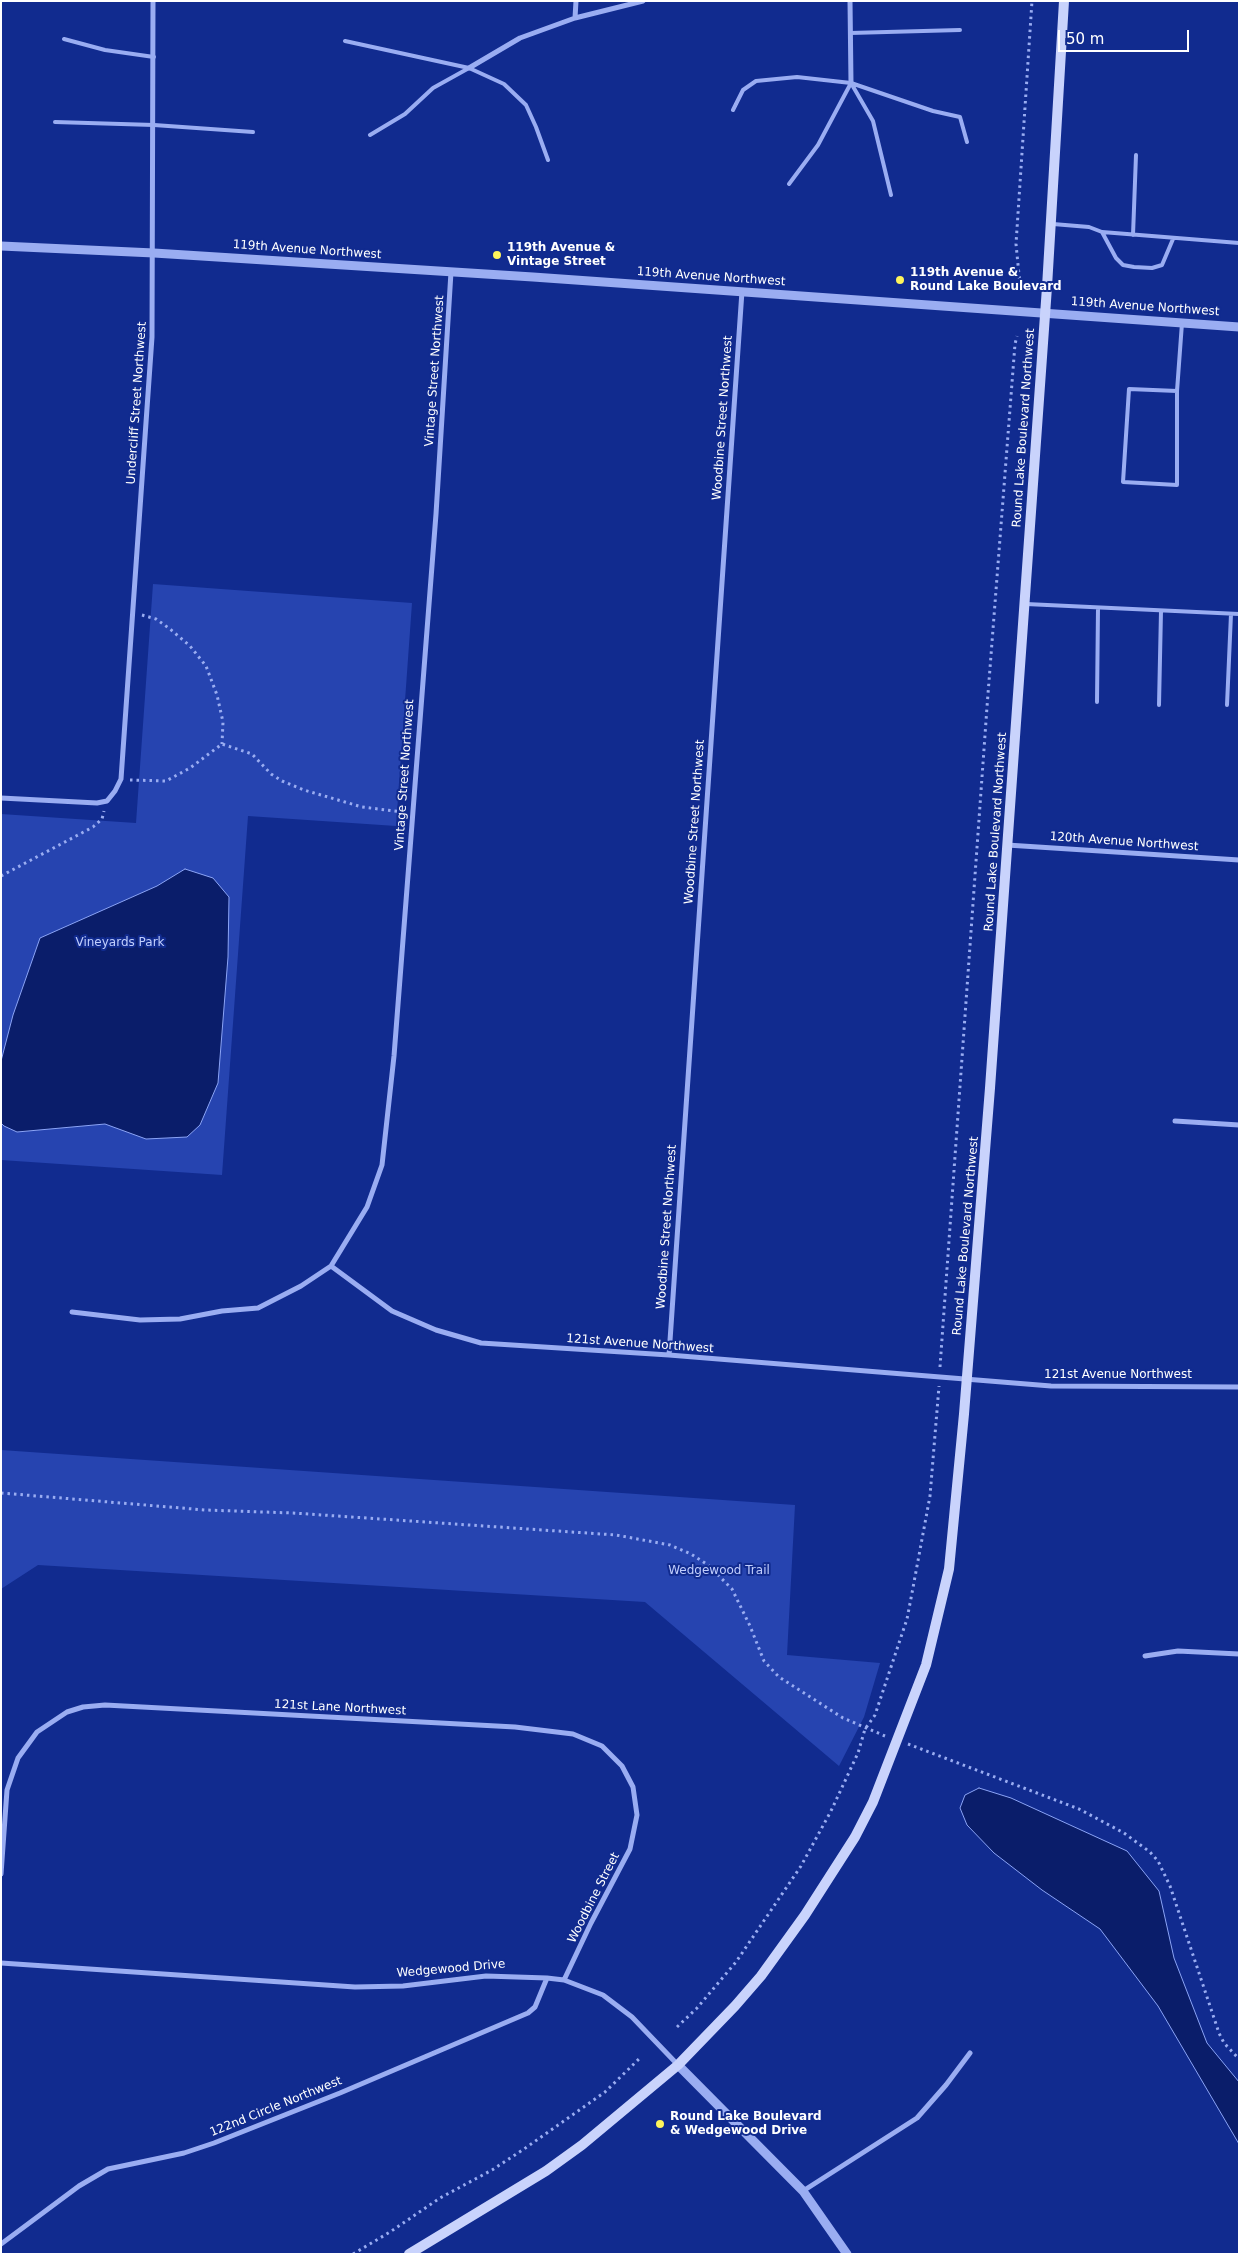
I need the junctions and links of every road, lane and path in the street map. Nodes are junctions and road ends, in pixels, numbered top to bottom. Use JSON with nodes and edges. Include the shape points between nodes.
{"nodes":[{"id":1,"x":153,"y":1,"type":"edge"},
{"id":2,"x":576,"y":1,"type":"edge"},
{"id":3,"x":643,"y":1,"type":"edge"},
{"id":4,"x":850,"y":1,"type":"edge"},
{"id":5,"x":1032,"y":1,"type":"edge"},
{"id":6,"x":1064,"y":1,"type":"edge"},
{"id":7,"x":575,"y":18,"type":"junction"},
{"id":8,"x":960,"y":30,"type":"dead end"},
{"id":9,"x":850,"y":33,"type":"junction"},
{"id":10,"x":64,"y":39,"type":"dead end"},
{"id":11,"x":345,"y":41,"type":"dead end"},
{"id":12,"x":154,"y":57,"type":"junction"},
{"id":13,"x":469,"y":68,"type":"junction"},
{"id":14,"x":851,"y":83,"type":"junction"},
{"id":15,"x":733,"y":110,"type":"dead end"},
{"id":16,"x":55,"y":122,"type":"dead end"},
{"id":17,"x":154,"y":125,"type":"junction"},
{"id":18,"x":253,"y":132,"type":"dead end"},
{"id":19,"x":370,"y":135,"type":"dead end"},
{"id":20,"x":967,"y":142,"type":"dead end"},
{"id":21,"x":1136,"y":155,"type":"dead end"},
{"id":22,"x":548,"y":160,"type":"dead end"},
{"id":23,"x":789,"y":184,"type":"dead end"},
{"id":24,"x":891,"y":196,"type":"dead end"},
{"id":25,"x":1051,"y":224,"type":"junction"},
{"id":26,"x":1102,"y":232,"type":"junction"},
{"id":27,"x":1133,"y":235,"type":"junction"},
{"id":28,"x":1173,"y":239,"type":"junction"},
{"id":29,"x":1239,"y":243,"type":"edge"},
{"id":30,"x":1,"y":246,"type":"edge"},
{"id":31,"x":154,"y":253,"type":"junction"},
{"id":32,"x":451,"y":272,"type":"junction"},
{"id":33,"x":1020,"y":285,"type":"dead end"},
{"id":34,"x":742,"y":291,"type":"junction"},
{"id":35,"x":1045,"y":312,"type":"junction"},
{"id":36,"x":1182,"y":323,"type":"junction"},
{"id":37,"x":1239,"y":327,"type":"edge"},
{"id":38,"x":1018,"y":336,"type":"dead end"},
{"id":39,"x":1177,"y":391,"type":"junction"},
{"id":40,"x":1024,"y":604,"type":"junction"},
{"id":41,"x":1098,"y":608,"type":"junction"},
{"id":42,"x":1161,"y":611,"type":"junction"},
{"id":43,"x":134,"y":614,"type":"junction"},
{"id":44,"x":1231,"y":614,"type":"junction"},
{"id":45,"x":1239,"y":614,"type":"edge"},
{"id":46,"x":1097,"y":702,"type":"dead end"},
{"id":47,"x":1160,"y":705,"type":"dead end"},
{"id":48,"x":1227,"y":705,"type":"dead end"},
{"id":49,"x":222,"y":744,"type":"junction"},
{"id":50,"x":120,"y":779,"type":"junction"},
{"id":51,"x":1,"y":798,"type":"edge"},
{"id":52,"x":107,"y":801,"type":"junction"},
{"id":53,"x":412,"y":813,"type":"junction"},
{"id":54,"x":1007,"y":845,"type":"junction"},
{"id":55,"x":1239,"y":860,"type":"edge"},
{"id":56,"x":1,"y":876,"type":"edge"},
{"id":57,"x":1176,"y":1121,"type":"dead end"},
{"id":58,"x":1239,"y":1125,"type":"edge"},
{"id":59,"x":331,"y":1266,"type":"junction"},
{"id":60,"x":72,"y":1312,"type":"dead end"},
{"id":61,"x":669,"y":1355,"type":"junction"},
{"id":62,"x":940,"y":1376,"type":"junction"},
{"id":63,"x":967,"y":1380,"type":"junction"},
{"id":64,"x":1239,"y":1388,"type":"edge"},
{"id":65,"x":1,"y":1493,"type":"edge"},
{"id":66,"x":1239,"y":1654,"type":"edge"},
{"id":67,"x":1145,"y":1656,"type":"dead end"},
{"id":68,"x":865,"y":1729,"type":"junction"},
{"id":69,"x":873,"y":1732,"type":"dead end"},
{"id":70,"x":918,"y":1747,"type":"dead end"},
{"id":71,"x":622,"y":1766,"type":"joint"},
{"id":72,"x":1,"y":1874,"type":"edge"},
{"id":73,"x":1,"y":1963,"type":"edge"},
{"id":74,"x":548,"y":1978,"type":"junction"},
{"id":75,"x":564,"y":1980,"type":"junction"},
{"id":76,"x":677,"y":2027,"type":"dead end"},
{"id":77,"x":970,"y":2052,"type":"dead end"},
{"id":78,"x":640,"y":2058,"type":"dead end"},
{"id":79,"x":1239,"y":2059,"type":"edge"},
{"id":80,"x":678,"y":2065,"type":"junction"},
{"id":81,"x":803,"y":2191,"type":"junction"},
{"id":82,"x":1,"y":2244,"type":"edge"},
{"id":83,"x":353,"y":2254,"type":"edge"},
{"id":84,"x":408,"y":2254,"type":"edge"},
{"id":85,"x":847,"y":2254,"type":"edge"}],
"edges":[{"from":1,"to":12,"type":"street","name":"Undercliff Street Northwest"},
{"from":2,"to":7,"type":"street"},
{"from":3,"to":7,"type":"street"},
{"from":4,"to":9,"type":"street"},
{"from":5,"to":33,"type":"path","via":[[1016,244]]},
{"from":6,"to":25,"type":"main road","name":"Round Lake Boulevard Northwest"},
{"from":7,"to":13,"type":"street","via":[[520,38]]},
{"from":8,"to":9,"type":"lane"},
{"from":9,"to":14,"type":"street"},
{"from":10,"to":12,"type":"lane","via":[[105,50]]},
{"from":11,"to":13,"type":"lane"},
{"from":12,"to":17,"type":"street","name":"Undercliff Street Northwest"},
{"from":13,"to":19,"type":"lane","via":[[433,88],[405,114]]},
{"from":13,"to":22,"type":"lane","via":[[504,84],[526,105]]},
{"from":14,"to":15,"type":"lane","via":[[798,77],[756,81],[743,90]]},
{"from":14,"to":20,"type":"lane","via":[[960,117]]},
{"from":14,"to":23,"type":"lane","via":[[818,145]]},
{"from":14,"to":24,"type":"lane","via":[[873,121]]},
{"from":16,"to":17,"type":"lane"},
{"from":17,"to":18,"type":"lane"},
{"from":17,"to":31,"type":"street","name":"Undercliff Street Northwest"},
{"from":21,"to":27,"type":"lane"},
{"from":25,"to":26,"type":"lane","via":[[1090,227]]},
{"from":25,"to":35,"type":"main road","name":"Round Lake Boulevard Northwest"},
{"from":26,"to":27,"type":"lane"},
{"from":26,"to":28,"type":"lane","via":[[1116,258],[1123,265],[1134,267],[1162,265]]},
{"from":27,"to":28,"type":"lane"},
{"from":28,"to":29,"type":"lane"},
{"from":30,"to":31,"type":"street","name":"119th Avenue Northwest"},
{"from":31,"to":32,"type":"street","name":"119th Avenue Northwest"},
{"from":31,"to":43,"type":"street","name":"Undercliff Street Northwest","via":[[152,337]]},
{"from":32,"to":34,"type":"street","name":"119th Avenue Northwest"},
{"from":32,"to":53,"type":"street","name":"Vintage Street Northwest"},
{"from":34,"to":35,"type":"street","name":"119th Avenue Northwest"},
{"from":34,"to":61,"type":"street","name":"Woodbine Street Northwest"},
{"from":35,"to":36,"type":"street","name":"119th Avenue Northwest"},
{"from":35,"to":40,"type":"main road","name":"Round Lake Boulevard Northwest"},
{"from":36,"to":37,"type":"street","name":"119th Avenue Northwest"},
{"from":36,"to":39,"type":"lane"},
{"from":38,"to":62,"type":"path","via":[[987,707]]},
{"from":39,"to":39,"type":"lane","via":[[1177,485],[1123,482],[1129,389]]},
{"from":40,"to":41,"type":"lane"},
{"from":40,"to":54,"type":"main road","name":"Round Lake Boulevard Northwest"},
{"from":41,"to":42,"type":"lane"},
{"from":41,"to":46,"type":"lane"},
{"from":42,"to":44,"type":"lane"},
{"from":42,"to":47,"type":"lane"},
{"from":43,"to":49,"type":"path","via":[[163,624],[190,646],[206,666],[223,722]]},
{"from":43,"to":50,"type":"street","name":"Undercliff Street Northwest"},
{"from":44,"to":45,"type":"lane"},
{"from":44,"to":48,"type":"lane"},
{"from":49,"to":50,"type":"path","via":[[190,768],[166,780]]},
{"from":49,"to":53,"type":"path","via":[[252,754],[271,774],[304,790],[362,807]]},
{"from":50,"to":52,"type":"street","name":"Undercliff Street Northwest"},
{"from":51,"to":52,"type":"street","via":[[86,804]]},
{"from":52,"to":56,"type":"path","via":[[102,819],[93,827]]},
{"from":53,"to":59,"type":"street","name":"Vintage Street Northwest","via":[[394,1056],[382,1165],[367,1207]]},
{"from":54,"to":55,"type":"street","name":"120th Avenue Northwest"},
{"from":54,"to":63,"type":"main road","name":"Round Lake Boulevard Northwest"},
{"from":57,"to":58,"type":"street"},
{"from":59,"to":60,"type":"street","via":[[258,1308],[222,1311],[180,1320],[140,1320]]},
{"from":59,"to":61,"type":"street","name":"121st Avenue Northwest","via":[[392,1311],[436,1330],[481,1344]]},
{"from":61,"to":62,"type":"street","name":"121st Avenue Northwest"},
{"from":62,"to":63,"type":"street","name":"121st Avenue Northwest"},
{"from":62,"to":68,"type":"path","via":[[930,1496],[907,1619],[882,1697]]},
{"from":63,"to":64,"type":"street","name":"121st Avenue Northwest","via":[[1051,1386]]},
{"from":63,"to":80,"type":"main road","name":"Round Lake Boulevard Northwest","via":[[954,1533],[936,1630],[919,1687],[873,1802],[832,1876],[766,1969]]},
{"from":65,"to":68,"type":"path","via":[[186,1509],[616,1536],[670,1545],[708,1565],[732,1589],[770,1669],[811,1699]]},
{"from":66,"to":67,"type":"street","via":[[1178,1651]]},
{"from":68,"to":69,"type":"path"},
{"from":68,"to":76,"type":"path","via":[[844,1785],[801,1866],[736,1962],[704,2001]]},
{"from":70,"to":79,"type":"path","via":[[1079,1809],[1124,1832],[1150,1852],[1170,1886],[1219,2033]]},
{"from":71,"to":72,"type":"street","name":"121st Lane Northwest","via":[[602,1746],[573,1734],[514,1727],[105,1705],[83,1707],[67,1712],[36,1732],[10,1775]]},
{"from":71,"to":75,"type":"street","name":"Woodbine Street","via":[[633,1787],[637,1814],[630,1849]]},
{"from":73,"to":74,"type":"street","name":"Wedgewood Drive","via":[[355,1987],[402,1986],[486,1976]]},
{"from":74,"to":75,"type":"street","name":"Wedgewood Drive"},
{"from":74,"to":82,"type":"street","name":"122nd Circle Northwest","via":[[535,2007],[528,2013],[214,2143],[184,2153],[108,2169],[79,2186]]},
{"from":75,"to":80,"type":"street","name":"Wedgewood Drive","via":[[603,1995],[620,2007]]},
{"from":77,"to":81,"type":"street","via":[[917,2118]]},
{"from":78,"to":83,"type":"path","via":[[605,2092],[524,2149]]},
{"from":80,"to":81,"type":"street","name":"Wedgewood Drive"},
{"from":80,"to":84,"type":"main road","name":"Round Lake Boulevard Northwest","via":[[613,2121],[546,2171]]},
{"from":81,"to":85,"type":"street","name":"Wedgewood Drive"}]}
